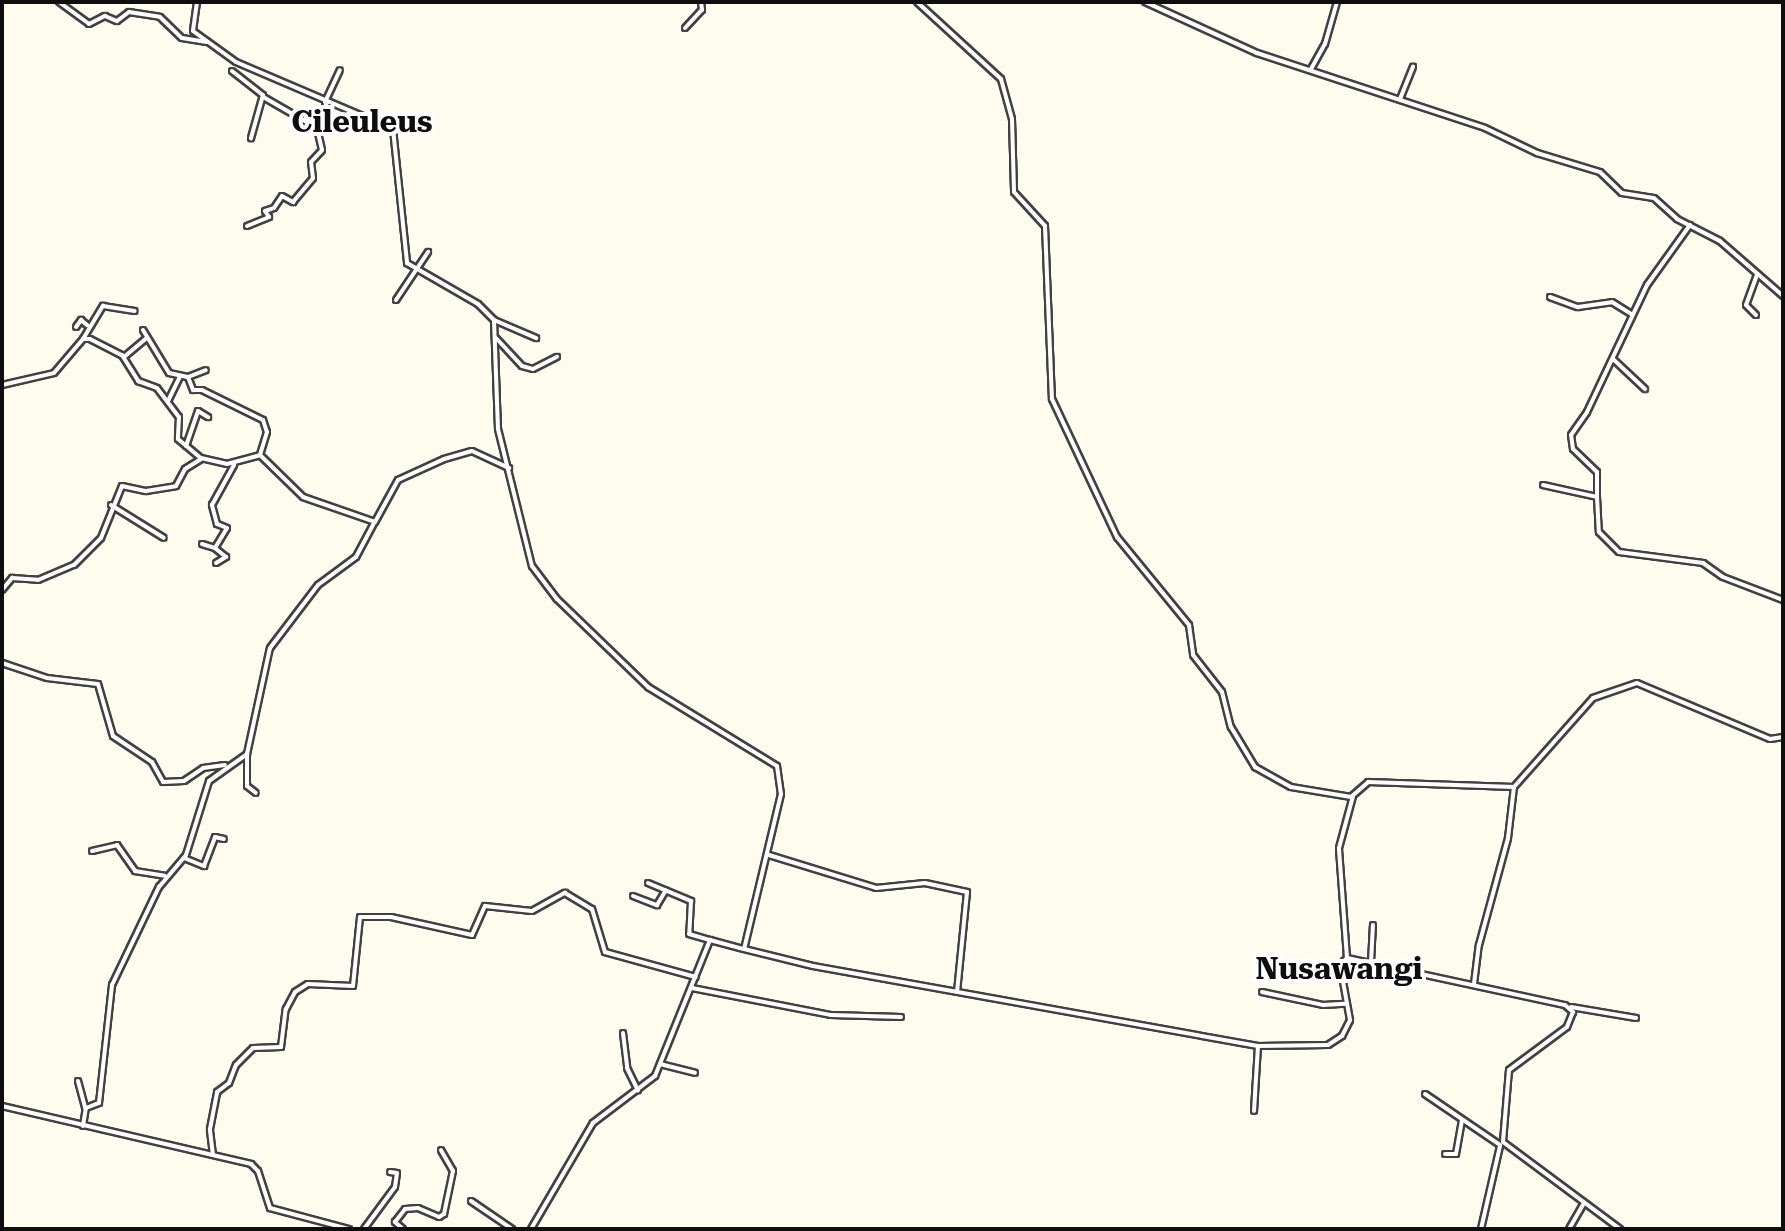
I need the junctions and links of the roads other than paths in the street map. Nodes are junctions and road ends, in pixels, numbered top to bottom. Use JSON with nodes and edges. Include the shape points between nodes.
{"nodes":[{"id":1,"x":59,"y":2,"type":"edge"},
{"id":2,"x":197,"y":2,"type":"edge"},
{"id":3,"x":701,"y":2,"type":"edge"},
{"id":4,"x":917,"y":2,"type":"edge"},
{"id":5,"x":1145,"y":2,"type":"edge"},
{"id":6,"x":1337,"y":2,"type":"edge"},
{"id":7,"x":685,"y":28,"type":"dead end"},
{"id":8,"x":207,"y":42,"type":"junction"},
{"id":9,"x":1413,"y":66,"type":"dead end"},
{"id":10,"x":1311,"y":69,"type":"junction"},
{"id":11,"x":340,"y":70,"type":"dead end"},
{"id":12,"x":232,"y":71,"type":"dead end"},
{"id":13,"x":263,"y":97,"type":"junction"},
{"id":14,"x":1400,"y":99,"type":"junction"},
{"id":15,"x":326,"y":102,"type":"junction"},
{"id":16,"x":316,"y":127,"type":"junction"},
{"id":17,"x":251,"y":138,"type":"dead end"},
{"id":18,"x":1690,"y":225,"type":"junction"},
{"id":19,"x":247,"y":226,"type":"dead end"},
{"id":20,"x":428,"y":252,"type":"dead end"},
{"id":21,"x":417,"y":271,"type":"junction"},
{"id":22,"x":1757,"y":274,"type":"junction"},
{"id":23,"x":1783,"y":296,"type":"edge"},
{"id":24,"x":1550,"y":297,"type":"dead end"},
{"id":25,"x":396,"y":300,"type":"dead end"},
{"id":26,"x":135,"y":311,"type":"dead end"},
{"id":27,"x":1631,"y":314,"type":"junction"},
{"id":28,"x":1756,"y":315,"type":"dead end"},
{"id":29,"x":494,"y":320,"type":"junction"},
{"id":30,"x":87,"y":325,"type":"junction"},
{"id":31,"x":76,"y":327,"type":"dead end"},
{"id":32,"x":143,"y":330,"type":"dead end"},
{"id":33,"x":495,"y":337,"type":"junction"},
{"id":34,"x":147,"y":338,"type":"junction"},
{"id":35,"x":536,"y":338,"type":"dead end"},
{"id":36,"x":83,"y":339,"type":"junction"},
{"id":37,"x":124,"y":357,"type":"junction"},
{"id":38,"x":557,"y":357,"type":"dead end"},
{"id":39,"x":1613,"y":359,"type":"junction"},
{"id":40,"x":206,"y":370,"type":"dead end"},
{"id":41,"x":180,"y":376,"type":"junction"},
{"id":42,"x":188,"y":377,"type":"junction"},
{"id":43,"x":2,"y":385,"type":"edge"},
{"id":44,"x":1645,"y":389,"type":"dead end"},
{"id":45,"x":168,"y":401,"type":"junction"},
{"id":46,"x":208,"y":417,"type":"dead end"},
{"id":47,"x":186,"y":446,"type":"junction"},
{"id":48,"x":260,"y":455,"type":"junction"},
{"id":49,"x":201,"y":458,"type":"junction"},
{"id":50,"x":234,"y":463,"type":"junction"},
{"id":51,"x":509,"y":468,"type":"junction"},
{"id":52,"x":1543,"y":485,"type":"dead end"},
{"id":53,"x":1597,"y":497,"type":"junction"},
{"id":54,"x":111,"y":505,"type":"junction"},
{"id":55,"x":375,"y":522,"type":"junction"},
{"id":56,"x":164,"y":538,"type":"dead end"},
{"id":57,"x":202,"y":544,"type":"dead end"},
{"id":58,"x":215,"y":548,"type":"junction"},
{"id":59,"x":216,"y":563,"type":"dead end"},
{"id":60,"x":2,"y":590,"type":"edge"},
{"id":61,"x":1783,"y":600,"type":"edge"},
{"id":62,"x":2,"y":663,"type":"edge"},
{"id":63,"x":1783,"y":737,"type":"edge"},
{"id":64,"x":247,"y":754,"type":"junction"},
{"id":65,"x":226,"y":765,"type":"junction"},
{"id":66,"x":1514,"y":787,"type":"junction"},
{"id":67,"x":256,"y":793,"type":"dead end"},
{"id":68,"x":1353,"y":796,"type":"junction"},
{"id":69,"x":224,"y":839,"type":"dead end"},
{"id":70,"x":92,"y":851,"type":"dead end"},
{"id":71,"x":769,"y":855,"type":"junction"},
{"id":72,"x":184,"y":858,"type":"junction"},
{"id":73,"x":167,"y":876,"type":"junction"},
{"id":74,"x":648,"y":883,"type":"dead end"},
{"id":75,"x":666,"y":890,"type":"junction"},
{"id":76,"x":633,"y":896,"type":"dead end"},
{"id":77,"x":1373,"y":925,"type":"dead end"},
{"id":78,"x":710,"y":940,"type":"junction"},
{"id":79,"x":744,"y":949,"type":"junction"},
{"id":80,"x":1347,"y":958,"type":"junction"},
{"id":81,"x":1371,"y":962,"type":"junction"},
{"id":82,"x":696,"y":977,"type":"junction"},
{"id":83,"x":1474,"y":984,"type":"junction"},
{"id":84,"x":692,"y":988,"type":"junction"},
{"id":85,"x":957,"y":992,"type":"junction"},
{"id":86,"x":1262,"y":992,"type":"dead end"},
{"id":87,"x":1346,"y":1004,"type":"junction"},
{"id":88,"x":1571,"y":1007,"type":"junction"},
{"id":89,"x":901,"y":1017,"type":"dead end"},
{"id":90,"x":1636,"y":1018,"type":"dead end"},
{"id":91,"x":623,"y":1033,"type":"dead end"},
{"id":92,"x":1258,"y":1046,"type":"junction"},
{"id":93,"x":660,"y":1064,"type":"junction"},
{"id":94,"x":695,"y":1073,"type":"dead end"},
{"id":95,"x":78,"y":1081,"type":"dead end"},
{"id":96,"x":638,"y":1091,"type":"junction"},
{"id":97,"x":1425,"y":1094,"type":"dead end"},
{"id":98,"x":2,"y":1106,"type":"edge"},
{"id":99,"x":86,"y":1110,"type":"junction"},
{"id":100,"x":1254,"y":1111,"type":"dead end"},
{"id":101,"x":1462,"y":1119,"type":"junction"},
{"id":102,"x":83,"y":1126,"type":"junction"},
{"id":103,"x":1502,"y":1144,"type":"junction"},
{"id":104,"x":441,"y":1150,"type":"dead end"},
{"id":105,"x":1445,"y":1154,"type":"dead end"},
{"id":106,"x":213,"y":1155,"type":"junction"},
{"id":107,"x":390,"y":1172,"type":"dead end"},
{"id":108,"x":471,"y":1201,"type":"dead end"},
{"id":109,"x":1584,"y":1203,"type":"junction"},
{"id":110,"x":349,"y":1229,"type":"edge"},
{"id":111,"x":364,"y":1229,"type":"edge"},
{"id":112,"x":403,"y":1229,"type":"edge"},
{"id":113,"x":512,"y":1229,"type":"edge"},
{"id":114,"x":531,"y":1229,"type":"edge"},
{"id":115,"x":1481,"y":1229,"type":"edge"},
{"id":116,"x":1569,"y":1229,"type":"edge"},
{"id":117,"x":1620,"y":1229,"type":"edge"}],
"edges":[{"from":1,"to":8,"type":"street","via":[[89,24],[105,16],[117,21],[129,12],[160,17],[182,38]]},
{"from":2,"to":8,"type":"street","via":[[191,20],[195,34]]},
{"from":3,"to":7,"type":"street","via":[[702,10]]},
{"from":4,"to":68,"type":"street","via":[[1001,79],[1012,119],[1012,183],[1045,226],[1052,399],[1114,532],[1189,625],[1193,655],[1222,692],[1231,727],[1259,773],[1291,787]]},
{"from":5,"to":10,"type":"street","via":[[1257,53]]},
{"from":6,"to":10,"type":"street","via":[[1325,44]]},
{"from":8,"to":15,"type":"street","via":[[221,44],[262,77]]},
{"from":9,"to":14,"type":"street"},
{"from":10,"to":14,"type":"street"},
{"from":11,"to":15,"type":"street"},
{"from":12,"to":13,"type":"street"},
{"from":13,"to":16,"type":"street"},
{"from":13,"to":17,"type":"street"},
{"from":14,"to":18,"type":"street","via":[[1600,172],[1618,190],[1654,198]]},
{"from":15,"to":16,"type":"street"},
{"from":15,"to":21,"type":"street","via":[[397,134],[405,259]]},
{"from":16,"to":19,"type":"street","via":[[322,145],[311,162],[310,183],[293,202],[281,197],[265,211],[269,217]]},
{"from":18,"to":22,"type":"street","via":[[1720,241]]},
{"from":18,"to":27,"type":"street"},
{"from":20,"to":21,"type":"street"},
{"from":21,"to":25,"type":"street"},
{"from":21,"to":29,"type":"street","via":[[478,304]]},
{"from":22,"to":23,"type":"street"},
{"from":22,"to":28,"type":"street","via":[[1746,305]]},
{"from":24,"to":27,"type":"street","via":[[1578,307],[1612,302]]},
{"from":26,"to":30,"type":"street","via":[[106,305]]},
{"from":27,"to":39,"type":"street"},
{"from":29,"to":33,"type":"street"},
{"from":29,"to":35,"type":"street"},
{"from":30,"to":31,"type":"street","via":[[81,320]]},
{"from":30,"to":36,"type":"street"},
{"from":32,"to":34,"type":"street"},
{"from":33,"to":38,"type":"street","via":[[522,366],[533,369]]},
{"from":33,"to":51,"type":"street","via":[[496,416]]},
{"from":34,"to":37,"type":"street"},
{"from":34,"to":41,"type":"street","via":[[163,366]]},
{"from":36,"to":37,"type":"street"},
{"from":36,"to":43,"type":"street","via":[[54,373]]},
{"from":37,"to":45,"type":"street","via":[[138,381],[157,388]]},
{"from":39,"to":44,"type":"street"},
{"from":39,"to":53,"type":"street","via":[[1571,435],[1573,449],[1597,472]]},
{"from":40,"to":42,"type":"street"},
{"from":41,"to":42,"type":"street"},
{"from":41,"to":45,"type":"street"},
{"from":42,"to":48,"type":"street","via":[[193,390],[201,389],[265,423]]},
{"from":45,"to":47,"type":"street","via":[[180,423],[177,437]]},
{"from":46,"to":47,"type":"street","via":[[198,411]]},
{"from":47,"to":49,"type":"street"},
{"from":48,"to":50,"type":"street"},
{"from":48,"to":55,"type":"street","via":[[303,497]]},
{"from":49,"to":50,"type":"street"},
{"from":49,"to":54,"type":"street","via":[[185,469],[178,485],[146,491],[123,485]]},
{"from":50,"to":58,"type":"street","via":[[212,504],[217,524],[227,528]]},
{"from":51,"to":55,"type":"street","via":[[472,451],[444,459],[398,480]]},
{"from":51,"to":71,"type":"street","via":[[527,554],[557,599],[648,687],[777,766],[781,794]]},
{"from":52,"to":53,"type":"street"},
{"from":53,"to":61,"type":"street","via":[[1599,532],[1619,552],[1703,563],[1723,577]]},
{"from":54,"to":56,"type":"street"},
{"from":54,"to":60,"type":"street","via":[[102,537],[74,565],[38,580],[12,578]]},
{"from":55,"to":64,"type":"street","via":[[356,557],[318,585],[270,648]]},
{"from":57,"to":58,"type":"street"},
{"from":58,"to":59,"type":"street","via":[[226,556]]},
{"from":62,"to":65,"type":"street","via":[[47,678],[98,684],[113,736],[152,762],[163,782],[179,782],[203,768]]},
{"from":63,"to":66,"type":"street","via":[[1770,739],[1744,724],[1632,683],[1591,700]]},
{"from":64,"to":65,"type":"street"},
{"from":64,"to":67,"type":"street","via":[[247,786]]},
{"from":65,"to":72,"type":"street","via":[[209,781]]},
{"from":66,"to":68,"type":"street","via":[[1368,782]]},
{"from":66,"to":83,"type":"street","via":[[1508,838]]},
{"from":68,"to":80,"type":"street","via":[[1339,848]]},
{"from":69,"to":72,"type":"street","via":[[215,837],[204,866]]},
{"from":70,"to":73,"type":"street","via":[[117,845],[135,871]]},
{"from":71,"to":79,"type":"street"},
{"from":71,"to":85,"type":"street","via":[[876,888],[897,889],[914,882],[967,892]]},
{"from":72,"to":73,"type":"street"},
{"from":73,"to":99,"type":"street","via":[[112,985],[99,1103]]},
{"from":74,"to":75,"type":"street"},
{"from":75,"to":76,"type":"street","via":[[657,905]]},
{"from":75,"to":78,"type":"street","via":[[692,903],[689,934]]},
{"from":77,"to":81,"type":"street"},
{"from":78,"to":79,"type":"street"},
{"from":78,"to":82,"type":"street"},
{"from":79,"to":85,"type":"street"},
{"from":80,"to":81,"type":"street"},
{"from":80,"to":87,"type":"street","via":[[1340,965]]},
{"from":81,"to":83,"type":"street"},
{"from":82,"to":84,"type":"street"},
{"from":82,"to":106,"type":"street","via":[[604,952],[592,909],[565,893],[532,911],[485,906],[472,935],[391,917],[360,917],[353,986],[307,984],[296,991],[286,1009],[281,1047],[254,1047],[216,1093],[219,1102],[210,1129]]},
{"from":83,"to":88,"type":"street"},
{"from":84,"to":89,"type":"street","via":[[831,1015]]},
{"from":84,"to":93,"type":"street"},
{"from":85,"to":92,"type":"street"},
{"from":86,"to":87,"type":"street","via":[[1323,1005]]},
{"from":87,"to":92,"type":"street","via":[[1348,1028],[1328,1045]]},
{"from":88,"to":90,"type":"street"},
{"from":88,"to":103,"type":"street","via":[[1562,1031],[1511,1065]]},
{"from":91,"to":96,"type":"street","via":[[627,1068]]},
{"from":92,"to":100,"type":"street"},
{"from":93,"to":94,"type":"street"},
{"from":93,"to":96,"type":"street"},
{"from":95,"to":99,"type":"street"},
{"from":96,"to":114,"type":"street","via":[[593,1123]]},
{"from":97,"to":101,"type":"street"},
{"from":98,"to":102,"type":"street"},
{"from":99,"to":102,"type":"street"},
{"from":101,"to":103,"type":"street"},
{"from":101,"to":105,"type":"street","via":[[1456,1154]]},
{"from":102,"to":106,"type":"street"},
{"from":103,"to":109,"type":"street"},
{"from":103,"to":115,"type":"street"},
{"from":104,"to":112,"type":"street","via":[[453,1171],[444,1214],[405,1209],[395,1222]]},
{"from":106,"to":110,"type":"street","via":[[256,1167],[270,1208]]},
{"from":107,"to":111,"type":"street","via":[[397,1173],[395,1187]]},
{"from":108,"to":113,"type":"street"},
{"from":109,"to":116,"type":"street"},
{"from":109,"to":117,"type":"street"}]}
